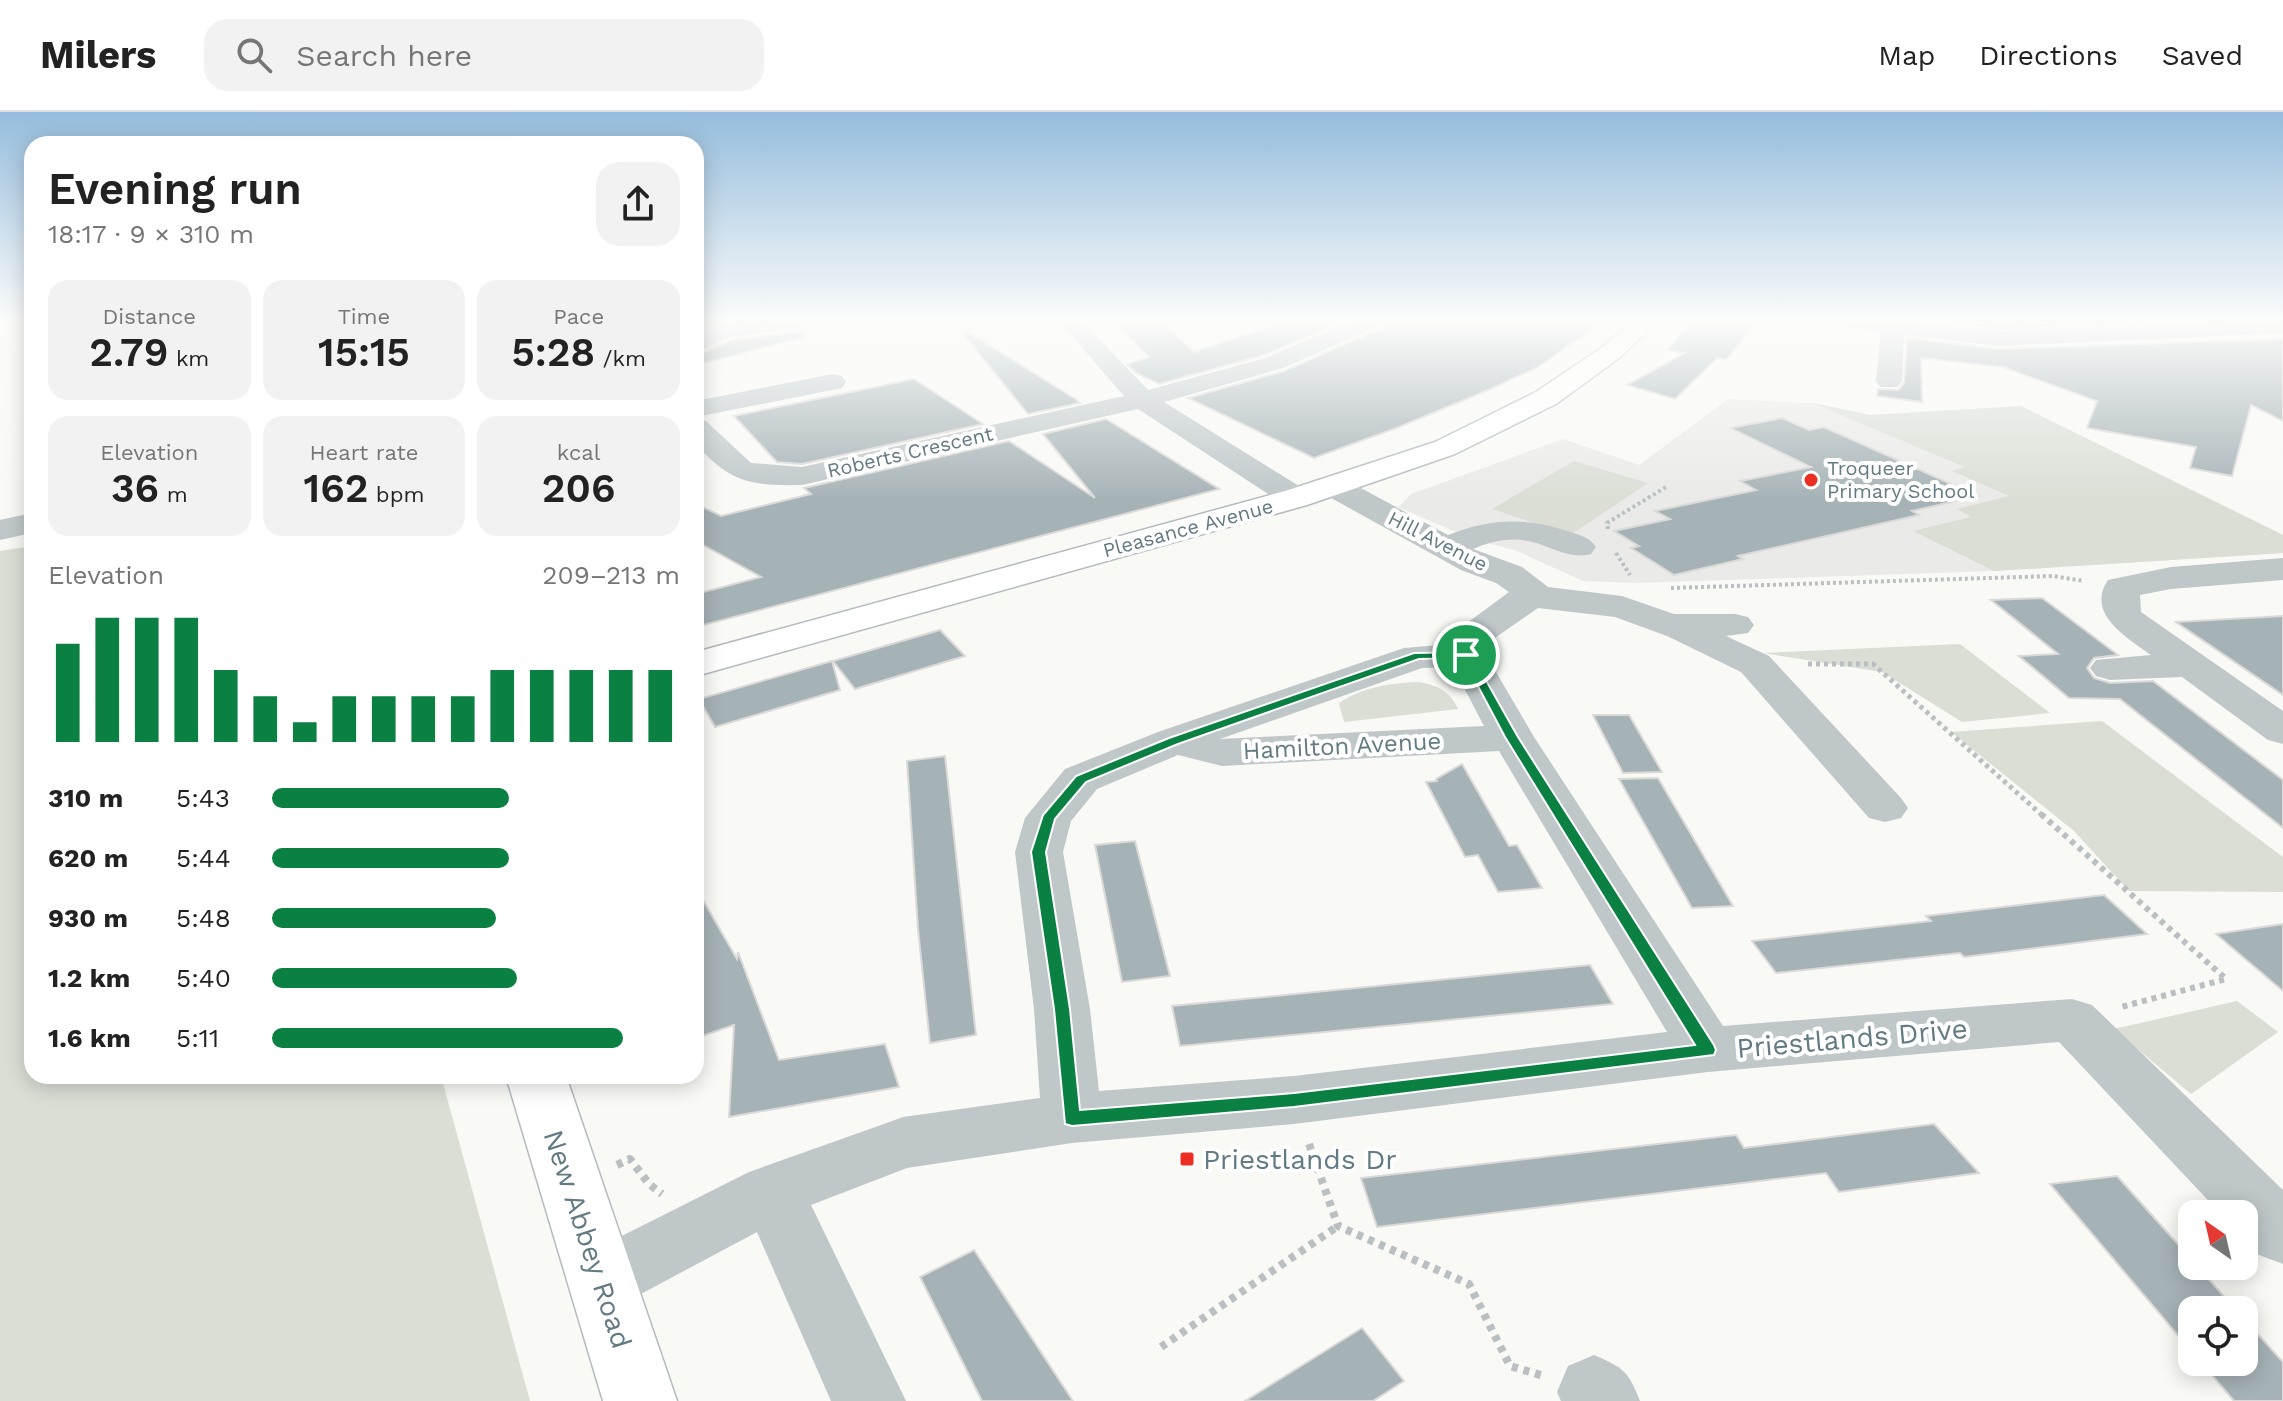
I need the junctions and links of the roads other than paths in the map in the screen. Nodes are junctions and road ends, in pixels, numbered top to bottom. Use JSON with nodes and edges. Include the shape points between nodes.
{"nodes":[{"id":1,"x":1124,"y":380,"type":"edge"},
{"id":2,"x":1213,"y":380,"type":"edge"},
{"id":3,"x":1571,"y":380,"type":"edge"},
{"id":4,"x":833,"y":382,"type":"dead end"},
{"id":5,"x":1142,"y":400,"type":"junction"},
{"id":6,"x":704,"y":407,"type":"edge"},
{"id":7,"x":704,"y":436,"type":"edge"},
{"id":8,"x":1335,"y":487,"type":"junction"},
{"id":9,"x":1296,"y":498,"type":"junction"},
{"id":10,"x":24,"y":525,"type":"edge"},
{"id":11,"x":0,"y":530,"type":"edge"},
{"id":12,"x":1599,"y":542,"type":"road end"},
{"id":13,"x":1446,"y":548,"type":"junction"},
{"id":14,"x":2283,"y":569,"type":"edge"},
{"id":15,"x":1538,"y":597,"type":"junction"},
{"id":16,"x":1670,"y":625,"type":"junction"},
{"id":17,"x":1735,"y":625,"type":"dead end"},
{"id":18,"x":1466,"y":655,"type":"junction"},
{"id":19,"x":704,"y":662,"type":"edge"},
{"id":20,"x":2191,"y":665,"type":"junction"},
{"id":21,"x":2110,"y":668,"type":"dead end"},
{"id":22,"x":2276,"y":721,"type":"edge"},
{"id":23,"x":1512,"y":737,"type":"junction"},
{"id":24,"x":1173,"y":741,"type":"junction"},
{"id":25,"x":1885,"y":808,"type":"dead end"},
{"id":26,"x":1708,"y":1050,"type":"junction"},
{"id":27,"x":538,"y":1084,"type":"edge"},
{"id":28,"x":1072,"y":1118,"type":"junction"},
{"id":29,"x":772,"y":1192,"type":"junction"},
{"id":30,"x":2283,"y":1234,"type":"edge"},
{"id":31,"x":600,"y":1281,"type":"junction"},
{"id":32,"x":640,"y":1401,"type":"edge"},
{"id":33,"x":869,"y":1401,"type":"edge"}],
"edges":[{"from":1,"to":5,"type":"street"},
{"from":2,"to":5,"type":"street","name":"Roberts Crescent"},
{"from":3,"to":8,"type":"main road","name":"Pleasance Avenue","via":[[1445,448]]},
{"from":4,"to":6,"type":"street"},
{"from":5,"to":7,"type":"street","name":"Roberts Crescent","via":[[802,476],[762,478],[735,470]]},
{"from":5,"to":9,"type":"street"},
{"from":8,"to":9,"type":"main road","name":"Pleasance Avenue"},
{"from":8,"to":13,"type":"street","name":"Hill Avenue"},
{"from":9,"to":19,"type":"main road","name":"Pleasance Avenue"},
{"from":10,"to":11,"type":"street"},
{"from":12,"to":13,"type":"street","via":[[1505,528]]},
{"from":13,"to":15,"type":"street","name":"Hill Avenue","via":[[1509,575]]},
{"from":14,"to":20,"type":"street","via":[[2171,578],[2121,588],[2123,616]]},
{"from":15,"to":16,"type":"street","via":[[1626,599]]},
{"from":15,"to":18,"type":"street","via":[[1522,600],[1476,634]]},
{"from":16,"to":17,"type":"street"},
{"from":16,"to":25,"type":"street","via":[[1755,664]]},
{"from":18,"to":23,"type":"street"},
{"from":18,"to":24,"type":"street","name":"Hamilton Avenue","via":[[1418,656]]},
{"from":20,"to":21,"type":"street"},
{"from":20,"to":22,"type":"street"},
{"from":23,"to":24,"type":"street","name":"Hamilton Avenue","via":[[1222,753]]},
{"from":23,"to":26,"type":"street"},
{"from":24,"to":28,"type":"street","name":"Hamilton Avenue","via":[[1081,779],[1048,818],[1039,852]]},
{"from":26,"to":28,"type":"street","name":"Priestlands Drive","via":[[1294,1100]]},
{"from":26,"to":30,"type":"street","name":"Priestlands Drive","via":[[2072,1020]]},
{"from":27,"to":31,"type":"main road","name":"New Abbey Road"},
{"from":28,"to":29,"type":"street","name":"Priestlands Drive","via":[[903,1143]]},
{"from":29,"to":31,"type":"street","name":"Priestlands Drive"},
{"from":29,"to":33,"type":"street"},
{"from":31,"to":32,"type":"main road","name":"New Abbey Road"}]}
